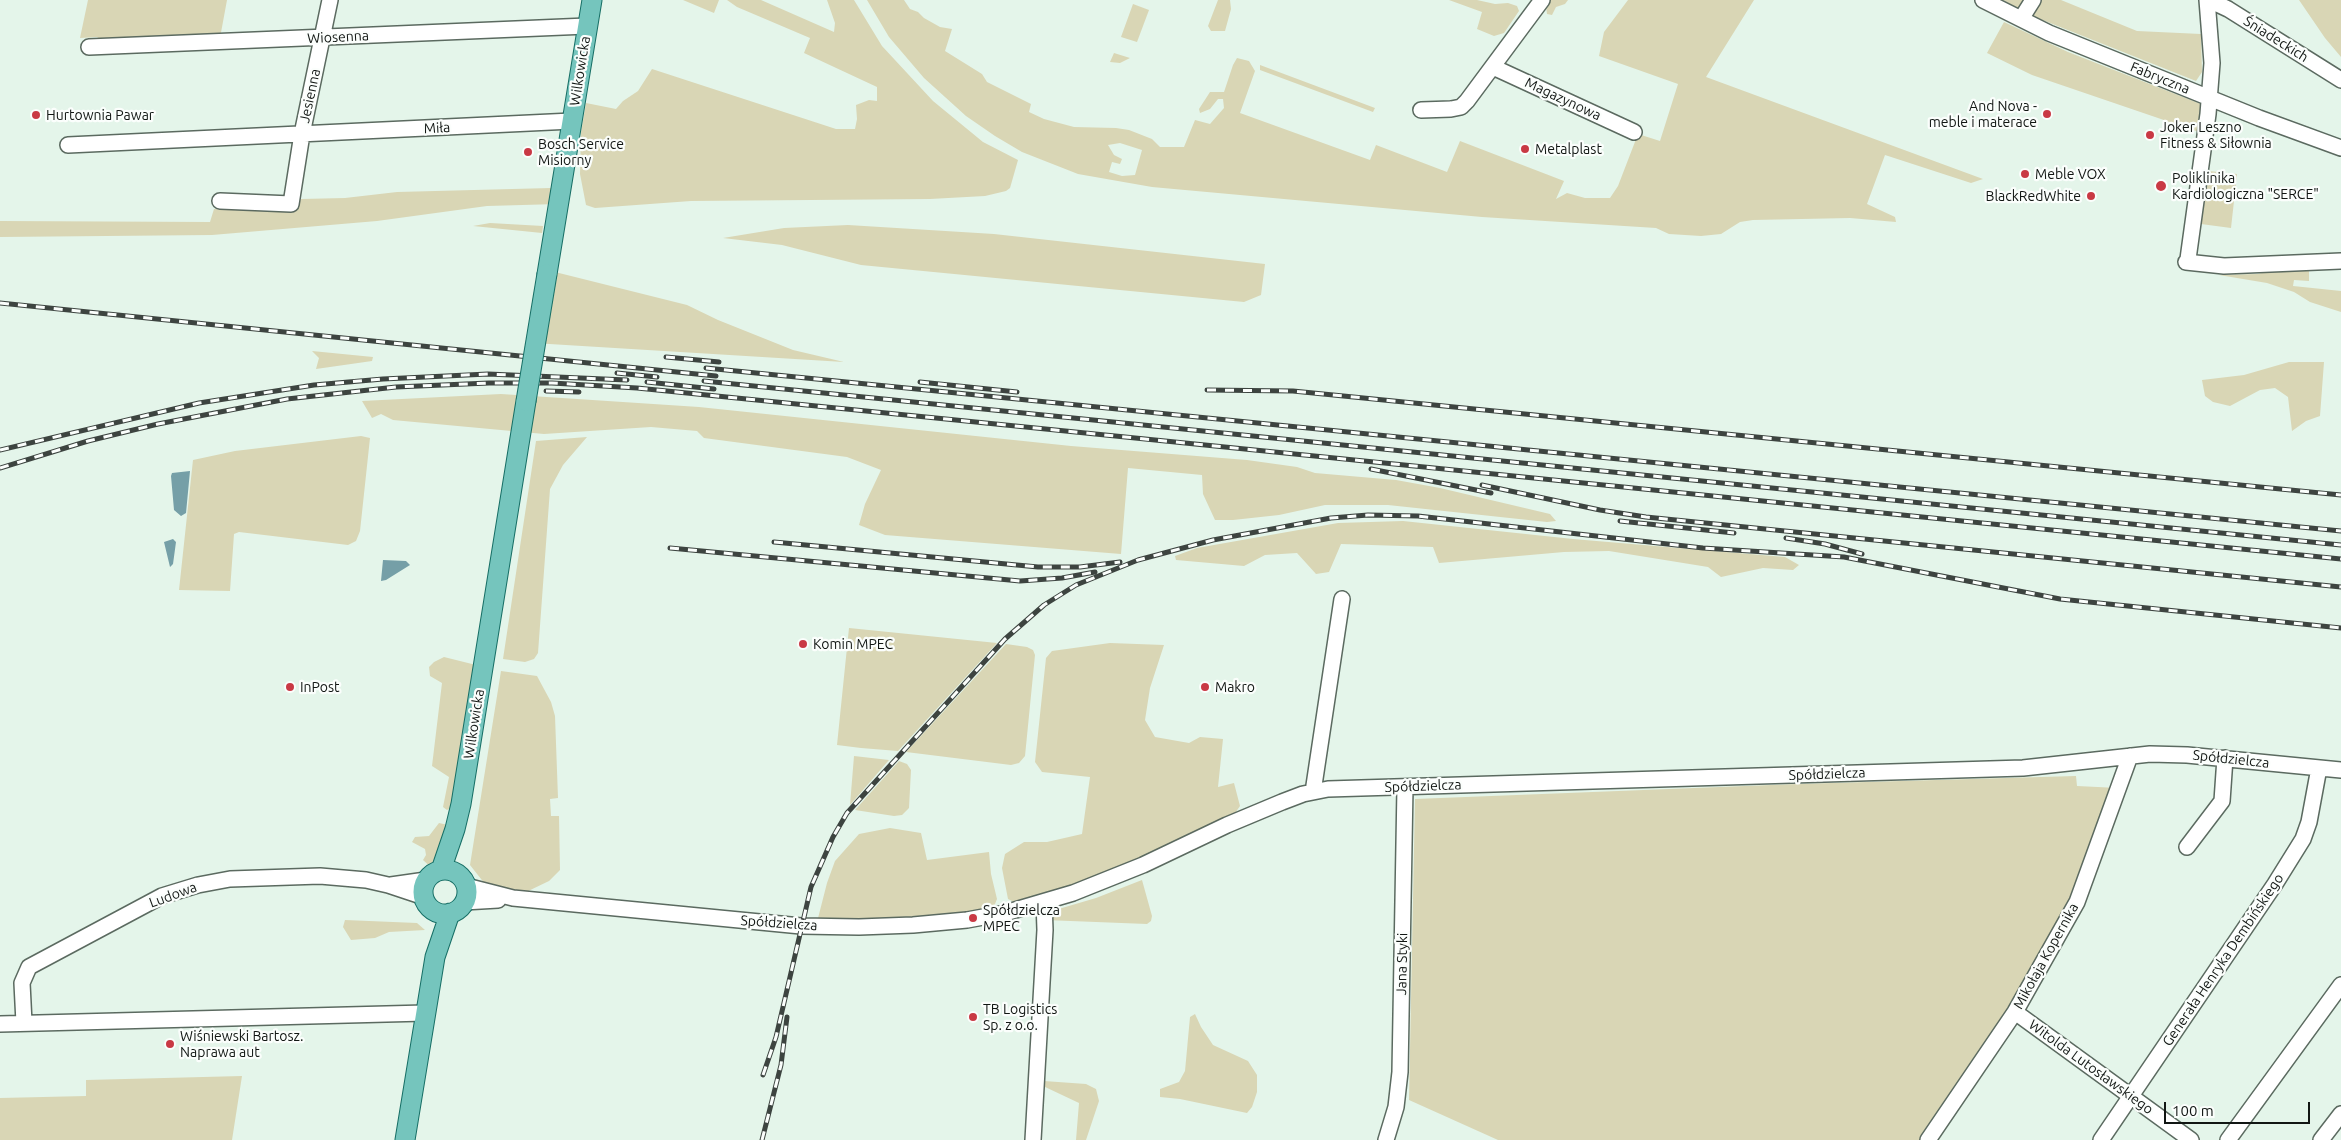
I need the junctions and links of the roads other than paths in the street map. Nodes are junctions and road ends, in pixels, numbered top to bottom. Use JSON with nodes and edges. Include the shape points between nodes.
{"nodes":[{"id":1,"x":330,"y":0,"type":"edge"},
{"id":2,"x":592,"y":0,"type":"edge"},
{"id":3,"x":1542,"y":0,"type":"edge"},
{"id":4,"x":1983,"y":0,"type":"edge"},
{"id":5,"x":2033,"y":0,"type":"edge"},
{"id":6,"x":2208,"y":0,"type":"edge"},
{"id":7,"x":2020,"y":20,"type":"junction"},
{"id":8,"x":588,"y":26,"type":"junction"},
{"id":9,"x":323,"y":38,"type":"junction"},
{"id":10,"x":89,"y":47,"type":"dead end"},
{"id":11,"x":1492,"y":67,"type":"junction"},
{"id":12,"x":2341,"y":80,"type":"edge"},
{"id":13,"x":2209,"y":98,"type":"junction"},
{"id":14,"x":1421,"y":110,"type":"dead end"},
{"id":15,"x":572,"y":121,"type":"junction"},
{"id":16,"x":1634,"y":132,"type":"dead end"},
{"id":17,"x":302,"y":134,"type":"junction"},
{"id":18,"x":68,"y":146,"type":"dead end"},
{"id":19,"x":2341,"y":148,"type":"edge"},
{"id":20,"x":220,"y":201,"type":"dead end"},
{"id":21,"x":2341,"y":261,"type":"edge"},
{"id":22,"x":1342,"y":599,"type":"dead end"},
{"id":23,"x":2130,"y":756,"type":"junction"},
{"id":24,"x":2225,"y":758,"type":"junction"},
{"id":25,"x":2319,"y":768,"type":"junction"},
{"id":26,"x":2341,"y":770,"type":"edge"},
{"id":27,"x":1405,"y":787,"type":"junction"},
{"id":28,"x":1313,"y":792,"type":"junction"},
{"id":29,"x":2187,"y":847,"type":"dead end"},
{"id":30,"x":445,"y":891,"type":"junction"},
{"id":31,"x":1044,"y":902,"type":"junction"},
{"id":32,"x":2341,"y":985,"type":"edge"},
{"id":33,"x":2014,"y":1012,"type":"junction"},
{"id":34,"x":425,"y":1013,"type":"junction"},
{"id":35,"x":24,"y":1023,"type":"junction"},
{"id":36,"x":0,"y":1024,"type":"edge"},
{"id":37,"x":2132,"y":1096,"type":"junction"},
{"id":38,"x":2341,"y":1114,"type":"edge"},
{"id":39,"x":405,"y":1140,"type":"edge"},
{"id":40,"x":1032,"y":1140,"type":"edge"},
{"id":41,"x":1386,"y":1140,"type":"edge"},
{"id":42,"x":1928,"y":1140,"type":"edge"},
{"id":43,"x":2101,"y":1140,"type":"edge"},
{"id":44,"x":2191,"y":1140,"type":"edge"},
{"id":45,"x":2228,"y":1140,"type":"edge"},
{"id":46,"x":2321,"y":1140,"type":"edge"}],
"edges":[{"from":1,"to":9,"type":"street","name":"Jesienna"},
{"from":2,"to":8,"type":"main road","name":"Wilkowicka"},
{"from":3,"to":11,"type":"street"},
{"from":4,"to":7,"type":"street","name":"Fabryczna"},
{"from":5,"to":7,"type":"street"},
{"from":6,"to":12,"type":"street","name":"Śniadeckich","via":[[2228,9]]},
{"from":6,"to":13,"type":"street","via":[[2212,63]]},
{"from":7,"to":13,"type":"street","name":"Fabryczna"},
{"from":8,"to":9,"type":"street","name":"Wiosenna"},
{"from":8,"to":15,"type":"main road","name":"Wilkowicka"},
{"from":9,"to":10,"type":"street","name":"Wiosenna"},
{"from":9,"to":17,"type":"street","name":"Jesienna"},
{"from":11,"to":14,"type":"street","via":[[1461,107]]},
{"from":11,"to":16,"type":"street","name":"Magazynowa"},
{"from":13,"to":19,"type":"street","name":"Fabryczna"},
{"from":13,"to":21,"type":"street","via":[[2187,261],[2224,266]]},
{"from":15,"to":17,"type":"street","name":"Miła"},
{"from":15,"to":30,"type":"main road","name":"Wilkowicka","bridge":true},
{"from":17,"to":18,"type":"street","name":"Miła"},
{"from":17,"to":20,"type":"street","via":[[291,204]]},
{"from":22,"to":28,"type":"street"},
{"from":23,"to":24,"type":"street","name":"Spółdzielcza"},
{"from":23,"to":27,"type":"street","name":"Spółdzielcza","via":[[2023,768]]},
{"from":23,"to":33,"type":"street","name":"Mikołaja Kopernika","via":[[2077,902]]},
{"from":24,"to":25,"type":"street","name":"Spółdzielcza"},
{"from":24,"to":29,"type":"street","via":[[2222,801]]},
{"from":25,"to":26,"type":"street","name":"Spółdzielcza"},
{"from":25,"to":37,"type":"street","name":"Generała Henryka Dembińskiego","via":[[2303,839]]},
{"from":27,"to":28,"type":"street","name":"Spółdzielcza"},
{"from":27,"to":41,"type":"street","name":"Jana Styki","via":[[1400,1081]]},
{"from":28,"to":31,"type":"street","name":"Spółdzielcza","via":[[1227,824],[1106,881]]},
{"from":30,"to":31,"type":"street","name":"Spółdzielcza","via":[[802,926],[859,928],[967,920]]},
{"from":30,"to":34,"type":"main road","name":"Wilkowicka"},
{"from":30,"to":35,"type":"street","name":"Ludowa","via":[[335,877],[265,877],[214,882],[162,896],[29,967],[22,983]]},
{"from":31,"to":40,"type":"street"},
{"from":32,"to":45,"type":"street"},
{"from":33,"to":37,"type":"street","name":"Witolda Lutosławskiego"},
{"from":33,"to":42,"type":"street","name":"Mikołaja Kopernika"},
{"from":34,"to":35,"type":"street"},
{"from":34,"to":39,"type":"main road","name":"Wilkowicka"},
{"from":35,"to":36,"type":"street"},
{"from":37,"to":43,"type":"street","name":"Generała Henryka Dembińskiego"},
{"from":37,"to":44,"type":"street","name":"Witolda Lutosławskiego"},
{"from":38,"to":46,"type":"street"}]}
